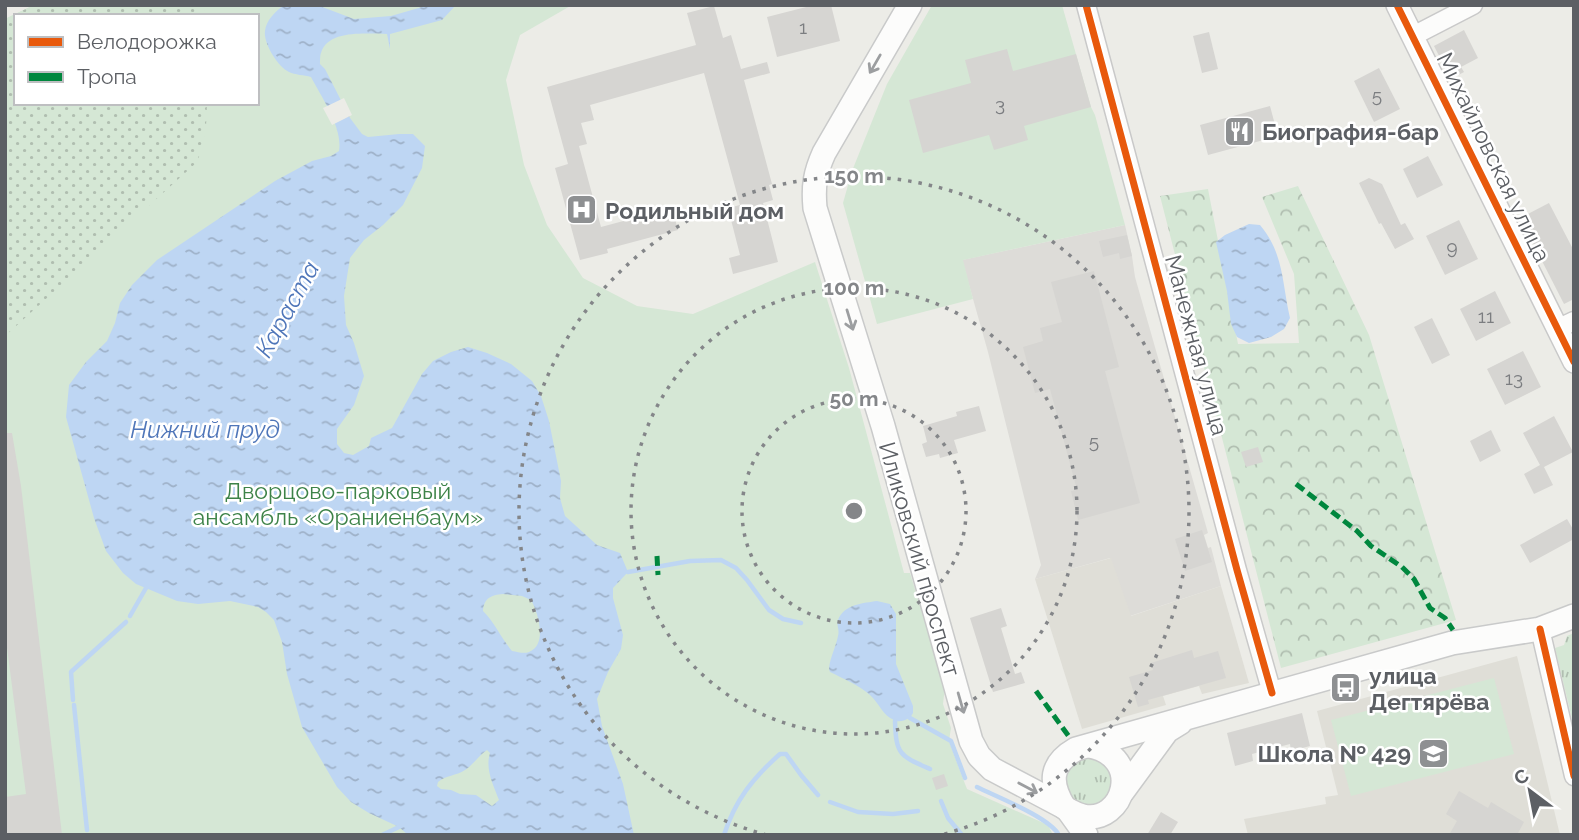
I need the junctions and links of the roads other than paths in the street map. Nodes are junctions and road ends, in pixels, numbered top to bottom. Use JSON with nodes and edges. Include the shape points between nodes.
{"nodes":[{"id":1,"x":910,"y":5,"type":"edge"},
{"id":2,"x":1086,"y":5,"type":"edge"},
{"id":3,"x":1397,"y":5,"type":"edge"},
{"id":4,"x":1473,"y":5,"type":"edge"},
{"id":5,"x":1413,"y":36,"type":"junction"},
{"id":6,"x":1565,"y":325,"type":"edge"},
{"id":7,"x":1574,"y":362,"type":"edge"},
{"id":8,"x":1574,"y":616,"type":"edge"},
{"id":9,"x":1540,"y":629,"type":"junction"},
{"id":10,"x":1272,"y":693,"type":"junction"},
{"id":11,"x":1191,"y":716,"type":"junction"},
{"id":12,"x":1082,"y":748,"type":"junction"},
{"id":13,"x":1574,"y":776,"type":"edge"},
{"id":14,"x":1122,"y":793,"type":"junction"},
{"id":15,"x":1066,"y":808,"type":"junction"},
{"id":16,"x":1086,"y":835,"type":"edge"},
{"id":17,"x":1100,"y":835,"type":"edge"}],
"edges":[{"from":1,"to":15,"type":"main road","name":"Иликовский проспект","one_way":true,"via":[[824,153],[814,185],[815,208],[883,426],[971,741],[992,769]]},
{"from":2,"to":10,"type":"street","name":"Манежная улица"},
{"from":3,"to":5,"type":"street","name":"Михайловская улица"},
{"from":4,"to":5,"type":"street"},
{"from":5,"to":6,"type":"street","name":"Михайловская улица"},
{"from":6,"to":7,"type":"street","name":"Михайловская улица"},
{"from":8,"to":9,"type":"main road"},
{"from":9,"to":10,"type":"main road","via":[[1452,643]]},
{"from":9,"to":13,"type":"street"},
{"from":10,"to":11,"type":"main road"},
{"from":11,"to":12,"type":"main road"},
{"from":11,"to":14,"type":"main road","via":[[1167,731]]},
{"from":12,"to":14,"type":"main road","via":[[1101,748],[1111,754],[1124,776]]},
{"from":12,"to":15,"type":"main road","via":[[1066,755],[1056,767],[1053,783]]},
{"from":14,"to":15,"type":"main road","via":[[1112,808],[1100,815],[1085,817]]},
{"from":14,"to":17,"type":"main road"},
{"from":15,"to":16,"type":"main road","name":"Иликовский проспект"}]}
